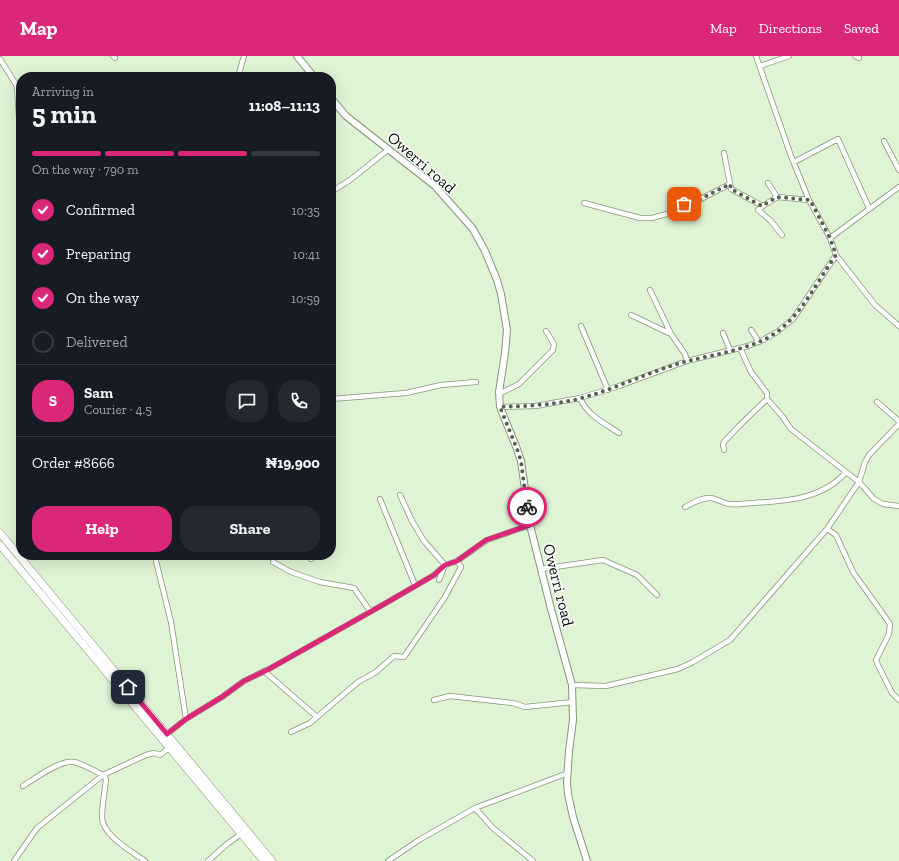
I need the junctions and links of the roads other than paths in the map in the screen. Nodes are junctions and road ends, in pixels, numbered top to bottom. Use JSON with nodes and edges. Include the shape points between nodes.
{"nodes":[{"id":1,"x":244,"y":56,"type":"edge"},
{"id":2,"x":297,"y":56,"type":"edge"},
{"id":3,"x":756,"y":56,"type":"edge"},
{"id":4,"x":789,"y":56,"type":"edge"},
{"id":5,"x":0,"y":60,"type":"edge"},
{"id":6,"x":760,"y":66,"type":"junction"},
{"id":7,"x":239,"y":72,"type":"edge"},
{"id":8,"x":310,"y":72,"type":"edge"},
{"id":9,"x":16,"y":84,"type":"edge"},
{"id":10,"x":336,"y":104,"type":"edge"},
{"id":11,"x":884,"y":141,"type":"dead end"},
{"id":12,"x":389,"y":149,"type":"junction"},
{"id":13,"x":724,"y":153,"type":"dead end"},
{"id":14,"x":794,"y":162,"type":"junction"},
{"id":15,"x":899,"y":170,"type":"edge"},
{"id":16,"x":768,"y":183,"type":"dead end"},
{"id":17,"x":730,"y":184,"type":"junction"},
{"id":18,"x":336,"y":189,"type":"edge"},
{"id":19,"x":898,"y":189,"type":"edge"},
{"id":20,"x":777,"y":197,"type":"junction"},
{"id":21,"x":810,"y":200,"type":"junction"},
{"id":22,"x":584,"y":203,"type":"dead end"},
{"id":23,"x":762,"y":206,"type":"junction"},
{"id":24,"x":869,"y":208,"type":"junction"},
{"id":25,"x":782,"y":235,"type":"dead end"},
{"id":26,"x":830,"y":238,"type":"junction"},
{"id":27,"x":836,"y":255,"type":"junction"},
{"id":28,"x":650,"y":290,"type":"dead end"},
{"id":29,"x":632,"y":315,"type":"dead end"},
{"id":30,"x":581,"y":326,"type":"dead end"},
{"id":31,"x":899,"y":326,"type":"edge"},
{"id":32,"x":751,"y":330,"type":"dead end"},
{"id":33,"x":546,"y":331,"type":"dead end"},
{"id":34,"x":723,"y":333,"type":"dead end"},
{"id":35,"x":672,"y":334,"type":"junction"},
{"id":36,"x":758,"y":342,"type":"junction"},
{"id":37,"x":740,"y":348,"type":"junction"},
{"id":38,"x":730,"y":350,"type":"junction"},
{"id":39,"x":687,"y":361,"type":"junction"},
{"id":40,"x":476,"y":382,"type":"dead end"},
{"id":41,"x":608,"y":390,"type":"junction"},
{"id":42,"x":499,"y":394,"type":"junction"},
{"id":43,"x":580,"y":398,"type":"junction"},
{"id":44,"x":336,"y":399,"type":"edge"},
{"id":45,"x":767,"y":399,"type":"junction"},
{"id":46,"x":876,"y":402,"type":"dead end"},
{"id":47,"x":500,"y":407,"type":"junction"},
{"id":48,"x":899,"y":422,"type":"edge"},
{"id":49,"x":618,"y":433,"type":"dead end"},
{"id":50,"x":724,"y":450,"type":"dead end"},
{"id":51,"x":846,"y":472,"type":"junction"},
{"id":52,"x":859,"y":482,"type":"junction"},
{"id":53,"x":400,"y":495,"type":"dead end"},
{"id":54,"x":380,"y":500,"type":"dead end"},
{"id":55,"x":899,"y":506,"type":"edge"},
{"id":56,"x":685,"y":507,"type":"dead end"},
{"id":57,"x":530,"y":525,"type":"junction"},
{"id":58,"x":827,"y":529,"type":"junction"},
{"id":59,"x":0,"y":534,"type":"edge"},
{"id":60,"x":0,"y":545,"type":"edge"},
{"id":61,"x":16,"y":553,"type":"edge"},
{"id":62,"x":22,"y":560,"type":"edge"},
{"id":63,"x":156,"y":560,"type":"edge"},
{"id":64,"x":457,"y":561,"type":"junction"},
{"id":65,"x":273,"y":562,"type":"dead end"},
{"id":66,"x":445,"y":565,"type":"junction"},
{"id":67,"x":541,"y":569,"type":"junction"},
{"id":68,"x":439,"y":580,"type":"dead end"},
{"id":69,"x":415,"y":585,"type":"junction"},
{"id":70,"x":657,"y":595,"type":"dead end"},
{"id":71,"x":370,"y":611,"type":"junction"},
{"id":72,"x":264,"y":671,"type":"junction"},
{"id":73,"x":572,"y":685,"type":"junction"},
{"id":74,"x":434,"y":700,"type":"dead end"},
{"id":75,"x":899,"y":700,"type":"edge"},
{"id":76,"x":573,"y":702,"type":"junction"},
{"id":77,"x":317,"y":717,"type":"junction"},
{"id":78,"x":186,"y":719,"type":"junction"},
{"id":79,"x":291,"y":732,"type":"dead end"},
{"id":80,"x":167,"y":734,"type":"junction"},
{"id":81,"x":169,"y":748,"type":"junction"},
{"id":82,"x":568,"y":773,"type":"junction"},
{"id":83,"x":103,"y":775,"type":"junction"},
{"id":84,"x":23,"y":786,"type":"dead end"},
{"id":85,"x":476,"y":808,"type":"junction"},
{"id":86,"x":241,"y":834,"type":"junction"},
{"id":87,"x":14,"y":861,"type":"edge"},
{"id":88,"x":144,"y":861,"type":"edge"},
{"id":89,"x":208,"y":861,"type":"edge"},
{"id":90,"x":264,"y":861,"type":"edge"},
{"id":91,"x":272,"y":861,"type":"edge"},
{"id":92,"x":388,"y":861,"type":"edge"},
{"id":93,"x":533,"y":861,"type":"edge"},
{"id":94,"x":587,"y":861,"type":"edge"}],
"edges":[{"from":1,"to":7,"type":"street"},
{"from":2,"to":8,"type":"main road"},
{"from":3,"to":6,"type":"street"},
{"from":4,"to":6,"type":"street"},
{"from":5,"to":9,"type":"street"},
{"from":6,"to":14,"type":"street"},
{"from":10,"to":12,"type":"main road","name":"Owerri road","via":[[346,116]]},
{"from":11,"to":15,"type":"street"},
{"from":12,"to":18,"type":"street"},
{"from":12,"to":42,"type":"main road","name":"Owerri road","via":[[435,186],[473,229],[485,251],[501,294],[507,330]]},
{"from":13,"to":17,"type":"street"},
{"from":14,"to":21,"type":"street"},
{"from":14,"to":24,"type":"street","via":[[838,139]]},
{"from":16,"to":20,"type":"street"},
{"from":17,"to":22,"type":"street","via":[[691,204],[684,204],[674,212],[652,218],[640,218]]},
{"from":17,"to":23,"type":"street","via":[[731,189]]},
{"from":19,"to":24,"type":"street"},
{"from":20,"to":21,"type":"street"},
{"from":20,"to":23,"type":"street"},
{"from":21,"to":26,"type":"street"},
{"from":23,"to":25,"type":"street","via":[[758,210]]},
{"from":24,"to":26,"type":"street"},
{"from":26,"to":27,"type":"street"},
{"from":27,"to":31,"type":"street","via":[[875,305]]},
{"from":27,"to":36,"type":"street","via":[[793,319]]},
{"from":28,"to":35,"type":"street"},
{"from":29,"to":35,"type":"street"},
{"from":30,"to":41,"type":"street"},
{"from":32,"to":36,"type":"street"},
{"from":33,"to":42,"type":"street","via":[[554,344],[553,350],[519,384]]},
{"from":34,"to":38,"type":"street"},
{"from":35,"to":39,"type":"street"},
{"from":36,"to":37,"type":"street"},
{"from":37,"to":38,"type":"street"},
{"from":37,"to":45,"type":"street","via":[[751,372],[767,393]]},
{"from":38,"to":39,"type":"street"},
{"from":39,"to":41,"type":"street"},
{"from":40,"to":44,"type":"street","via":[[441,385],[406,393]]},
{"from":41,"to":43,"type":"street"},
{"from":42,"to":47,"type":"main road","name":"Owerri road"},
{"from":43,"to":47,"type":"street","via":[[536,406]]},
{"from":43,"to":49,"type":"street","via":[[589,412]]},
{"from":45,"to":50,"type":"street","via":[[724,442]]},
{"from":45,"to":51,"type":"street","via":[[791,428]]},
{"from":46,"to":48,"type":"street"},
{"from":47,"to":57,"type":"main road","name":"Owerri road","via":[[521,461]]},
{"from":48,"to":52,"type":"street","via":[[869,455]]},
{"from":51,"to":52,"type":"street"},
{"from":51,"to":56,"type":"street","via":[[840,480],[805,498],[729,504],[704,498]]},
{"from":52,"to":55,"type":"street","via":[[878,502]]},
{"from":52,"to":58,"type":"street"},
{"from":53,"to":66,"type":"street","via":[[424,541]]},
{"from":54,"to":69,"type":"street"},
{"from":57,"to":64,"type":"street","via":[[486,540]]},
{"from":57,"to":67,"type":"main road","name":"Owerri road"},
{"from":58,"to":73,"type":"street","via":[[725,644],[678,669],[606,686]]},
{"from":58,"to":75,"type":"street","via":[[836,535],[853,572],[890,624],[889,634],[876,660],[892,693]]},
{"from":59,"to":61,"type":"highway"},
{"from":60,"to":81,"type":"highway"},
{"from":62,"to":80,"type":"highway"},
{"from":63,"to":78,"type":"street","via":[[171,622]]},
{"from":64,"to":66,"type":"street"},
{"from":64,"to":77,"type":"street","via":[[461,567],[445,597],[404,657],[394,656]]},
{"from":65,"to":71,"type":"street","via":[[291,572],[320,582],[354,588]]},
{"from":66,"to":68,"type":"street"},
{"from":66,"to":69,"type":"street","via":[[434,575]]},
{"from":67,"to":70,"type":"street","via":[[603,560],[637,575]]},
{"from":67,"to":73,"type":"main road","name":"Owerri road"},
{"from":69,"to":71,"type":"street"},
{"from":71,"to":72,"type":"street"},
{"from":72,"to":77,"type":"street"},
{"from":72,"to":78,"type":"street"},
{"from":73,"to":76,"type":"main road","name":"Owerri road"},
{"from":74,"to":76,"type":"street","via":[[450,696],[513,703],[525,707]]},
{"from":76,"to":82,"type":"main road","name":"Owerri road"},
{"from":77,"to":79,"type":"street"},
{"from":78,"to":80,"type":"street"},
{"from":80,"to":91,"type":"highway"},
{"from":81,"to":83,"type":"street","via":[[160,755],[146,755]]},
{"from":81,"to":86,"type":"highway"},
{"from":82,"to":85,"type":"street"},
{"from":82,"to":94,"type":"main road","name":"Owerri road","via":[[570,805]]},
{"from":83,"to":84,"type":"street","via":[[74,762],[64,762]]},
{"from":83,"to":87,"type":"street","via":[[37,828]]},
{"from":83,"to":88,"type":"street","via":[[106,779],[102,818],[105,829]]},
{"from":85,"to":92,"type":"street"},
{"from":85,"to":93,"type":"street","via":[[493,828]]},
{"from":86,"to":89,"type":"street"},
{"from":86,"to":90,"type":"highway"}]}
